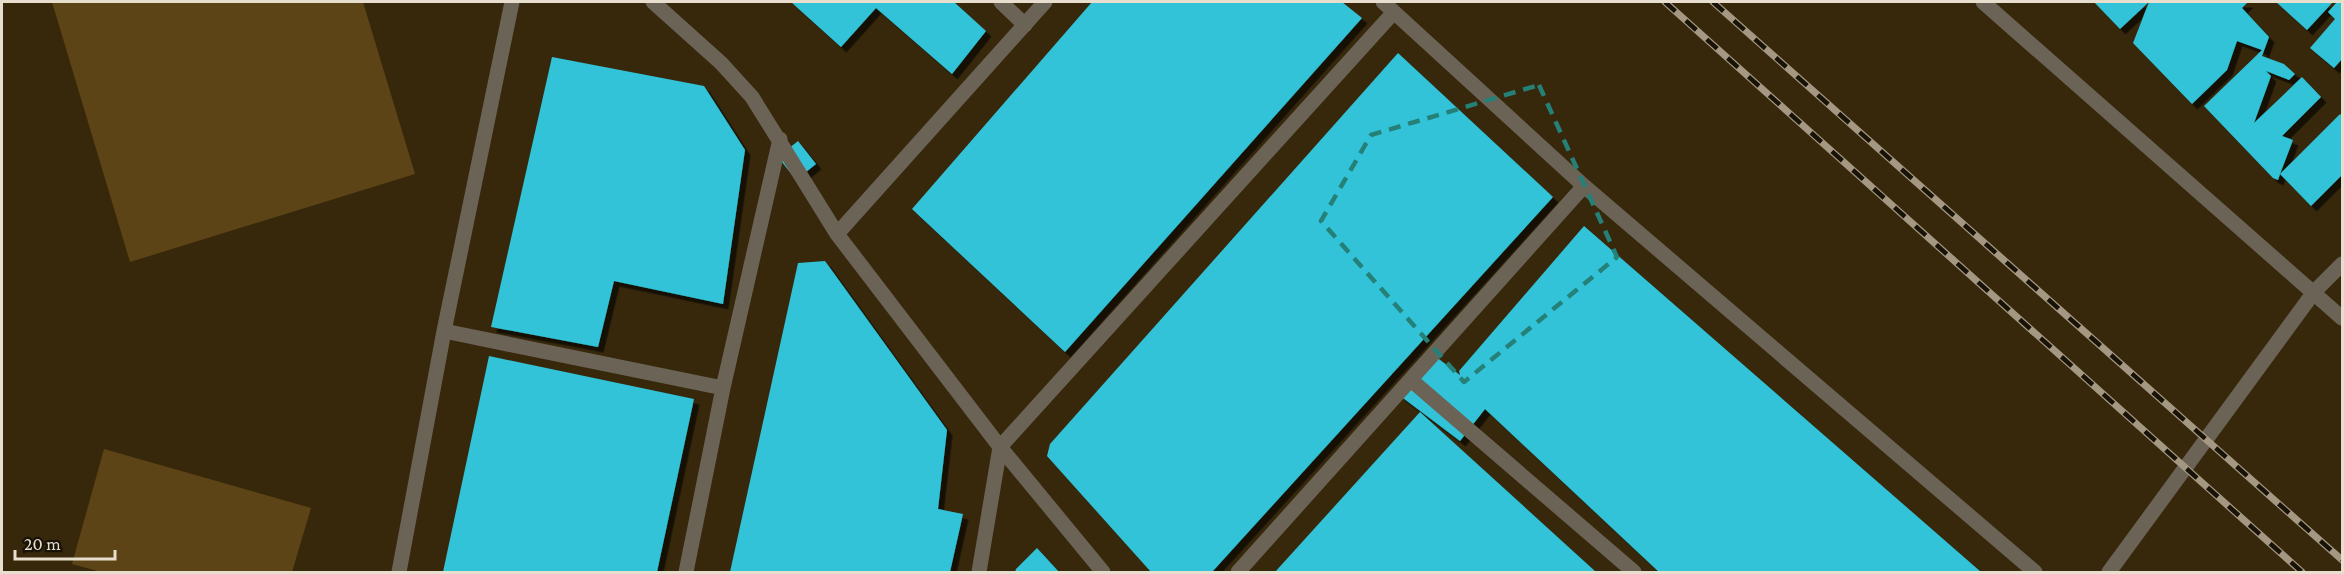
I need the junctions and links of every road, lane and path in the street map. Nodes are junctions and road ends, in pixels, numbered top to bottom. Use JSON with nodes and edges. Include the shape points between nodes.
{"nodes":[{"id":1,"x":512,"y":2,"type":"edge"},
{"id":2,"x":1001,"y":2,"type":"edge"},
{"id":3,"x":1045,"y":2,"type":"edge"},
{"id":4,"x":1983,"y":2,"type":"edge"},
{"id":5,"x":663,"y":4,"type":"edge"},
{"id":6,"x":1388,"y":7,"type":"edge"},
{"id":7,"x":1025,"y":25,"type":"junction"},
{"id":8,"x":780,"y":139,"type":"junction"},
{"id":9,"x":1584,"y":186,"type":"junction"},
{"id":10,"x":837,"y":234,"type":"junction"},
{"id":11,"x":2343,"y":264,"type":"edge"},
{"id":12,"x":2314,"y":292,"type":"junction"},
{"id":13,"x":2343,"y":318,"type":"edge"},
{"id":14,"x":444,"y":331,"type":"junction"},
{"id":15,"x":1411,"y":380,"type":"junction"},
{"id":16,"x":723,"y":388,"type":"junction"},
{"id":17,"x":1000,"y":447,"type":"junction"},
{"id":18,"x":399,"y":573,"type":"edge"},
{"id":19,"x":686,"y":573,"type":"edge"},
{"id":20,"x":979,"y":573,"type":"edge"},
{"id":21,"x":1103,"y":573,"type":"edge"},
{"id":22,"x":1238,"y":573,"type":"edge"},
{"id":23,"x":1634,"y":573,"type":"edge"},
{"id":24,"x":2035,"y":573,"type":"edge"},
{"id":25,"x":2109,"y":573,"type":"edge"}],
"edges":[{"from":1,"to":14,"type":"street"},
{"from":2,"to":7,"type":"street"},
{"from":3,"to":7,"type":"street"},
{"from":4,"to":12,"type":"street"},
{"from":5,"to":8,"type":"street","via":[[752,97]]},
{"from":6,"to":9,"type":"street"},
{"from":6,"to":17,"type":"street"},
{"from":7,"to":10,"type":"street"},
{"from":8,"to":10,"type":"street"},
{"from":8,"to":16,"type":"street"},
{"from":9,"to":15,"type":"street"},
{"from":9,"to":24,"type":"street"},
{"from":10,"to":17,"type":"street"},
{"from":11,"to":12,"type":"street"},
{"from":12,"to":13,"type":"street"},
{"from":12,"to":25,"type":"street"},
{"from":14,"to":16,"type":"street"},
{"from":14,"to":18,"type":"street"},
{"from":15,"to":22,"type":"street"},
{"from":15,"to":23,"type":"street"},
{"from":16,"to":19,"type":"street"},
{"from":17,"to":20,"type":"street"},
{"from":17,"to":21,"type":"street"}]}
